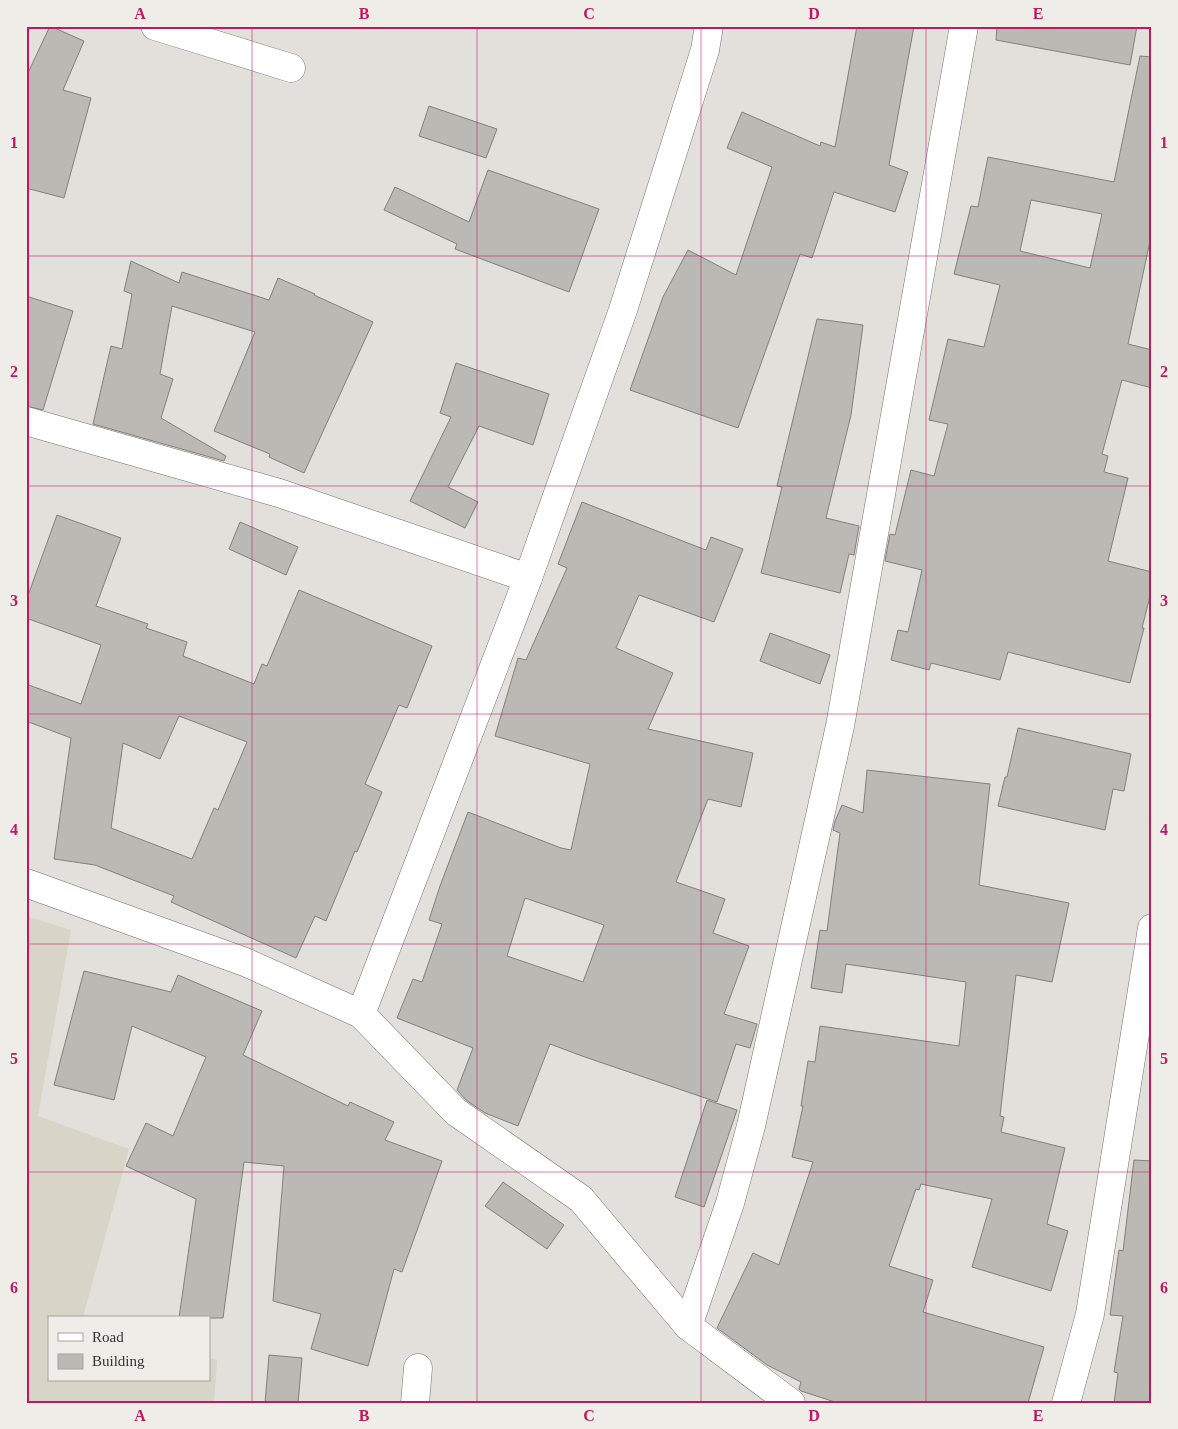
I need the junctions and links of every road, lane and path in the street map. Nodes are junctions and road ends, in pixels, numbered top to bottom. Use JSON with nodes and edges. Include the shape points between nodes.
{"nodes":[{"id":1,"x":154,"y":26,"type":"edge"},
{"id":2,"x":708,"y":26,"type":"edge"},
{"id":3,"x":964,"y":26,"type":"edge"},
{"id":4,"x":291,"y":68,"type":"dead end"},
{"id":5,"x":26,"y":421,"type":"edge"},
{"id":6,"x":528,"y":578,"type":"junction"},
{"id":7,"x":26,"y":884,"type":"edge"},
{"id":8,"x":1152,"y":928,"type":"edge"},
{"id":9,"x":361,"y":1014,"type":"junction"},
{"id":10,"x":688,"y":1326,"type":"junction"},
{"id":11,"x":418,"y":1368,"type":"dead end"},
{"id":12,"x":415,"y":1403,"type":"edge"},
{"id":13,"x":791,"y":1403,"type":"edge"},
{"id":14,"x":1066,"y":1403,"type":"edge"}],
"edges":[{"from":1,"to":4,"type":"street"},
{"from":2,"to":6,"type":"street","via":[[705,50],[623,310]]},
{"from":3,"to":10,"type":"street","via":[[840,726],[751,1126],[730,1203]]},
{"from":5,"to":6,"type":"street","via":[[279,493]]},
{"from":6,"to":9,"type":"street"},
{"from":7,"to":9,"type":"street","via":[[244,962]]},
{"from":8,"to":14,"type":"street","via":[[1090,1314]]},
{"from":9,"to":10,"type":"street","via":[[456,1112],[581,1199]]},
{"from":10,"to":13,"type":"street"},
{"from":11,"to":12,"type":"street"}]}
